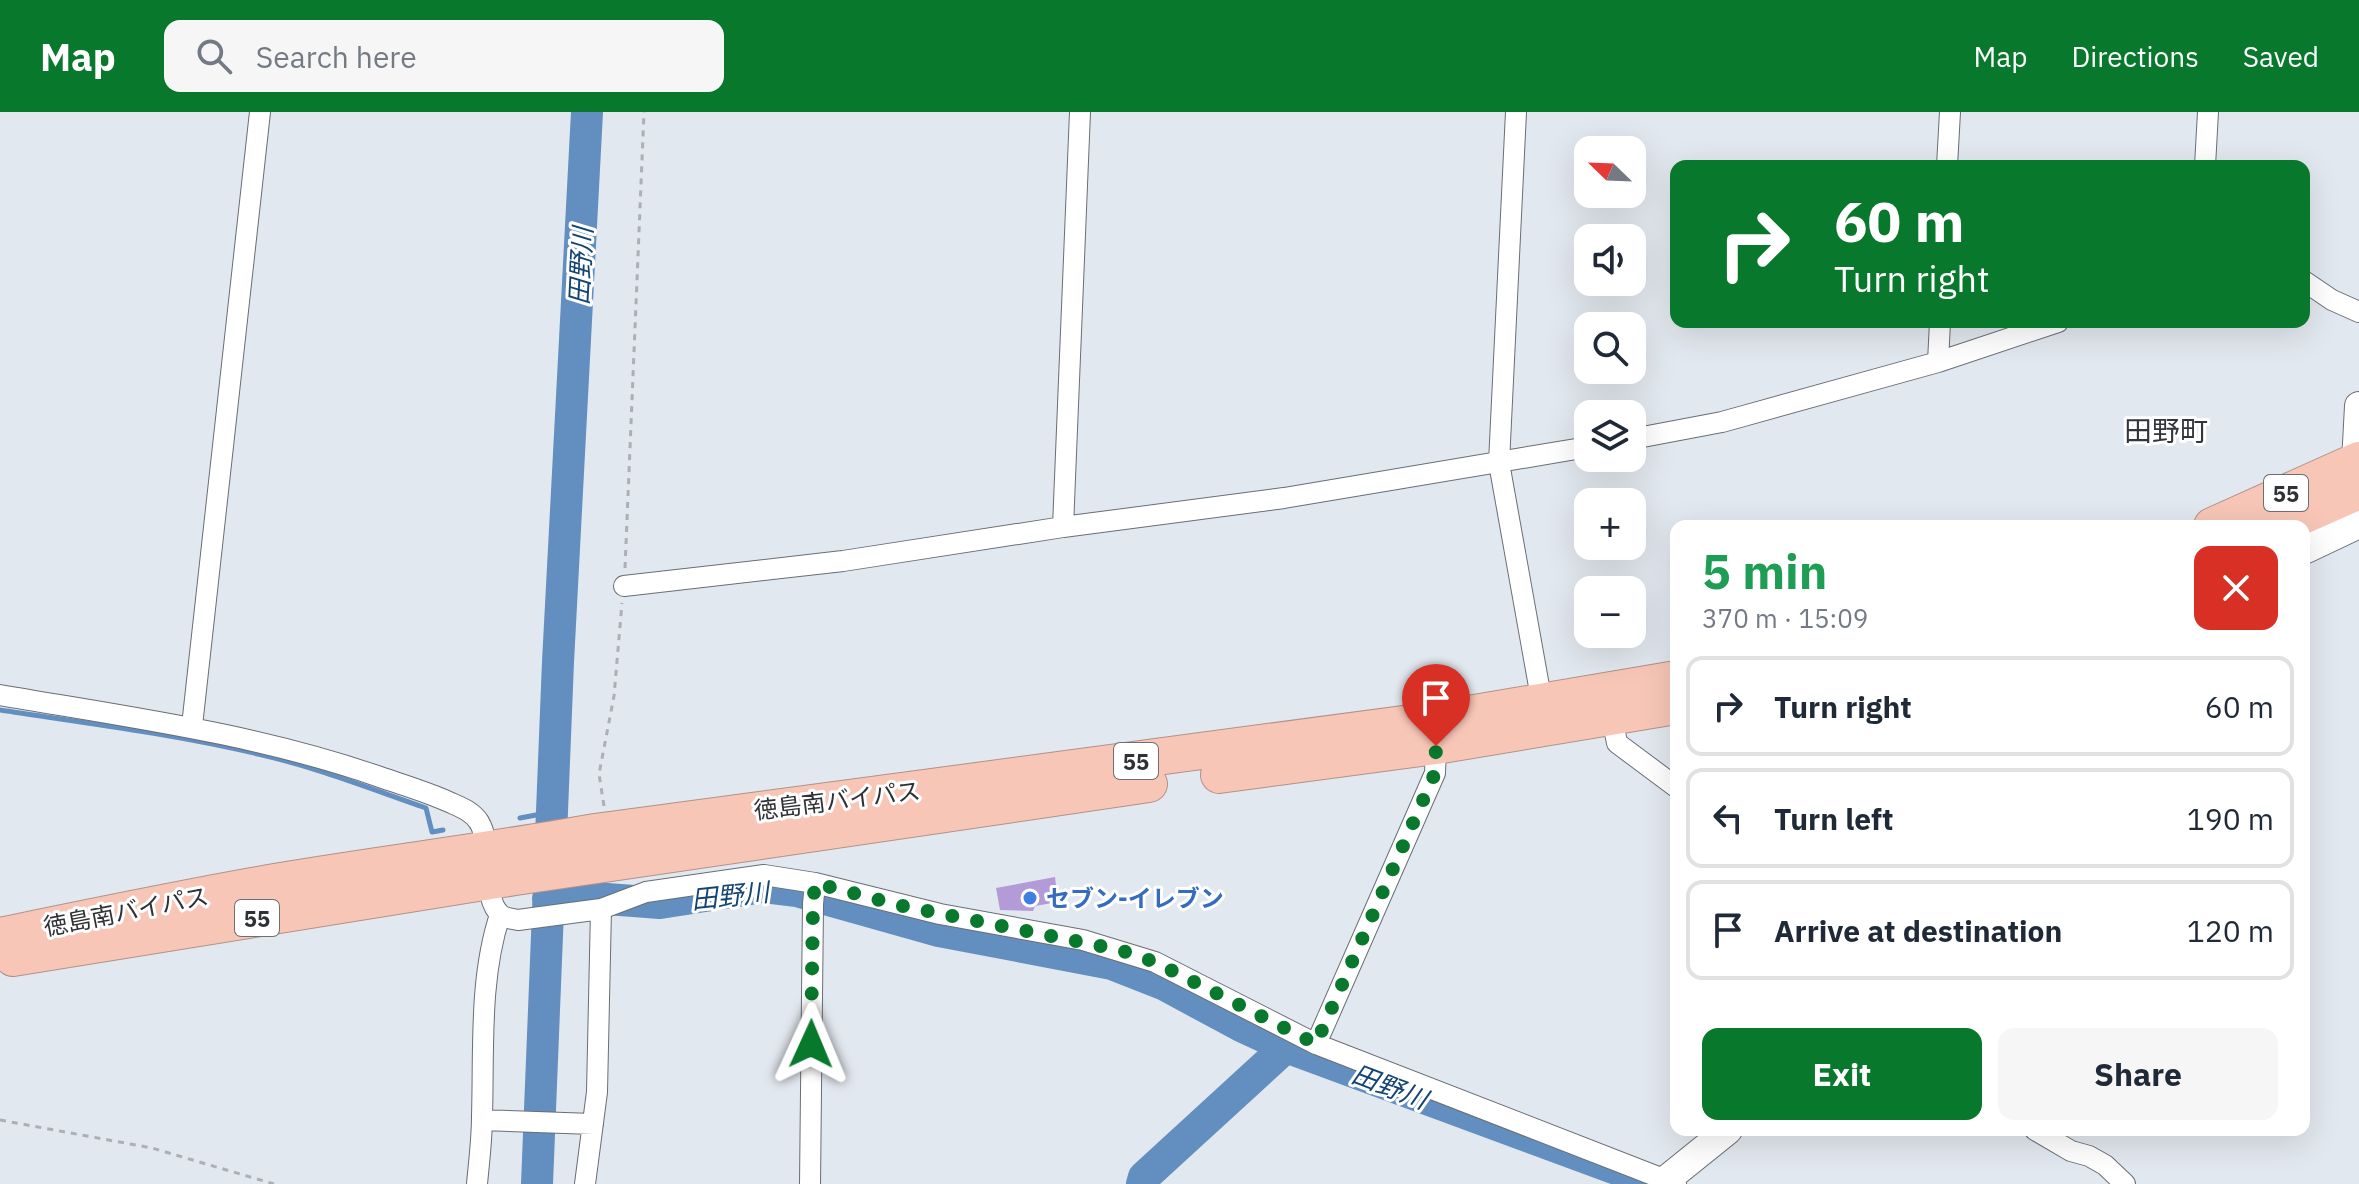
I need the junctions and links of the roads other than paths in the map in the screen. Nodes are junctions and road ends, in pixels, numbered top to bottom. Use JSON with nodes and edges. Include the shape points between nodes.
{"nodes":[{"id":1,"x":260,"y":112,"type":"edge"},
{"id":2,"x":1080,"y":112,"type":"edge"},
{"id":3,"x":1516,"y":112,"type":"edge"},
{"id":4,"x":1950,"y":112,"type":"edge"},
{"id":5,"x":2208,"y":112,"type":"edge"},
{"id":6,"x":1947,"y":160,"type":"edge"},
{"id":7,"x":2205,"y":160,"type":"edge"},
{"id":8,"x":2310,"y":285,"type":"edge"},
{"id":9,"x":2359,"y":312,"type":"edge"},
{"id":10,"x":1940,"y":328,"type":"edge"},
{"id":11,"x":2040,"y":328,"type":"edge"},
{"id":12,"x":1938,"y":362,"type":"junction"},
{"id":13,"x":2359,"y":406,"type":"edge"},
{"id":14,"x":1646,"y":436,"type":"edge"},
{"id":15,"x":1574,"y":450,"type":"edge"},
{"id":16,"x":1499,"y":463,"type":"junction"},
{"id":17,"x":2358,"y":489,"type":"edge"},
{"id":18,"x":2236,"y":520,"type":"edge"},
{"id":19,"x":2293,"y":520,"type":"edge"},
{"id":20,"x":1063,"y":527,"type":"junction"},
{"id":21,"x":2310,"y":543,"type":"edge"},
{"id":22,"x":624,"y":586,"type":"road end"},
{"id":23,"x":1670,"y":680,"type":"edge"},
{"id":24,"x":0,"y":695,"type":"edge"},
{"id":25,"x":1542,"y":703,"type":"junction"},
{"id":26,"x":1670,"y":707,"type":"edge"},
{"id":27,"x":1612,"y":717,"type":"junction"},
{"id":28,"x":192,"y":726,"type":"junction"},
{"id":29,"x":1436,"y":746,"type":"junction"},
{"id":30,"x":1670,"y":783,"type":"edge"},
{"id":31,"x":600,"y":843,"type":"junction"},
{"id":32,"x":503,"y":882,"type":"junction"},
{"id":33,"x":814,"y":892,"type":"junction"},
{"id":34,"x":596,"y":910,"type":"junction"},
{"id":35,"x":0,"y":936,"type":"edge"},
{"id":36,"x":0,"y":961,"type":"edge"},
{"id":37,"x":1316,"y":1044,"type":"junction"},
{"id":38,"x":489,"y":1120,"type":"junction"},
{"id":39,"x":585,"y":1124,"type":"junction"},
{"id":40,"x":1721,"y":1136,"type":"edge"},
{"id":41,"x":2045,"y":1136,"type":"edge"},
{"id":42,"x":1669,"y":1182,"type":"edge"},
{"id":43,"x":477,"y":1184,"type":"edge"},
{"id":44,"x":585,"y":1184,"type":"edge"},
{"id":45,"x":810,"y":1184,"type":"edge"},
{"id":46,"x":2125,"y":1184,"type":"edge"}],
"edges":[{"from":1,"to":28,"type":"street"},
{"from":2,"to":20,"type":"street"},
{"from":3,"to":16,"type":"street"},
{"from":4,"to":6,"type":"street"},
{"from":5,"to":7,"type":"street"},
{"from":8,"to":9,"type":"street"},
{"from":10,"to":12,"type":"street"},
{"from":11,"to":12,"type":"street"},
{"from":12,"to":14,"type":"street","via":[[1722,422]]},
{"from":13,"to":17,"type":"main road"},
{"from":15,"to":16,"type":"street"},
{"from":16,"to":20,"type":"street"},
{"from":16,"to":25,"type":"street"},
{"from":17,"to":18,"type":"highway","number":"55"},
{"from":17,"to":19,"type":"highway","number":"55"},
{"from":17,"to":21,"type":"main road"},
{"from":20,"to":22,"type":"street","via":[[843,561]]},
{"from":23,"to":25,"type":"highway","name":"徳島南バイパス","number":"55"},
{"from":24,"to":28,"type":"street"},
{"from":25,"to":31,"type":"highway","name":"徳島南バイパス","number":"55"},
{"from":26,"to":27,"type":"highway","name":"徳島南バイパス","number":"55"},
{"from":27,"to":29,"type":"highway","name":"徳島南バイパス","number":"55"},
{"from":27,"to":30,"type":"street","via":[[1617,743]]},
{"from":28,"to":32,"type":"street","via":[[352,768],[466,810],[479,822]]},
{"from":29,"to":31,"type":"highway","name":"徳島南バイパス","number":"55","via":[[1160,783]]},
{"from":29,"to":37,"type":"street","via":[[1435,773]]},
{"from":31,"to":32,"type":"highway","name":"徳島南バイパス","number":"55"},
{"from":32,"to":34,"type":"street"},
{"from":32,"to":35,"type":"highway","name":"徳島南バイパス","number":"55","via":[[277,882]]},
{"from":32,"to":36,"type":"highway","name":"徳島南バイパス","number":"55"},
{"from":32,"to":38,"type":"street","via":[[484,1024]]},
{"from":33,"to":34,"type":"street","via":[[764,875],[646,892]]},
{"from":33,"to":37,"type":"street","via":[[1120,950],[1155,962]]},
{"from":33,"to":45,"type":"street"},
{"from":34,"to":39,"type":"street","via":[[597,1092]]},
{"from":37,"to":42,"type":"street"},
{"from":38,"to":39,"type":"street"},
{"from":38,"to":43,"type":"street"},
{"from":39,"to":44,"type":"street"},
{"from":40,"to":42,"type":"main road"},
{"from":41,"to":46,"type":"street","via":[[2105,1165]]}]}
